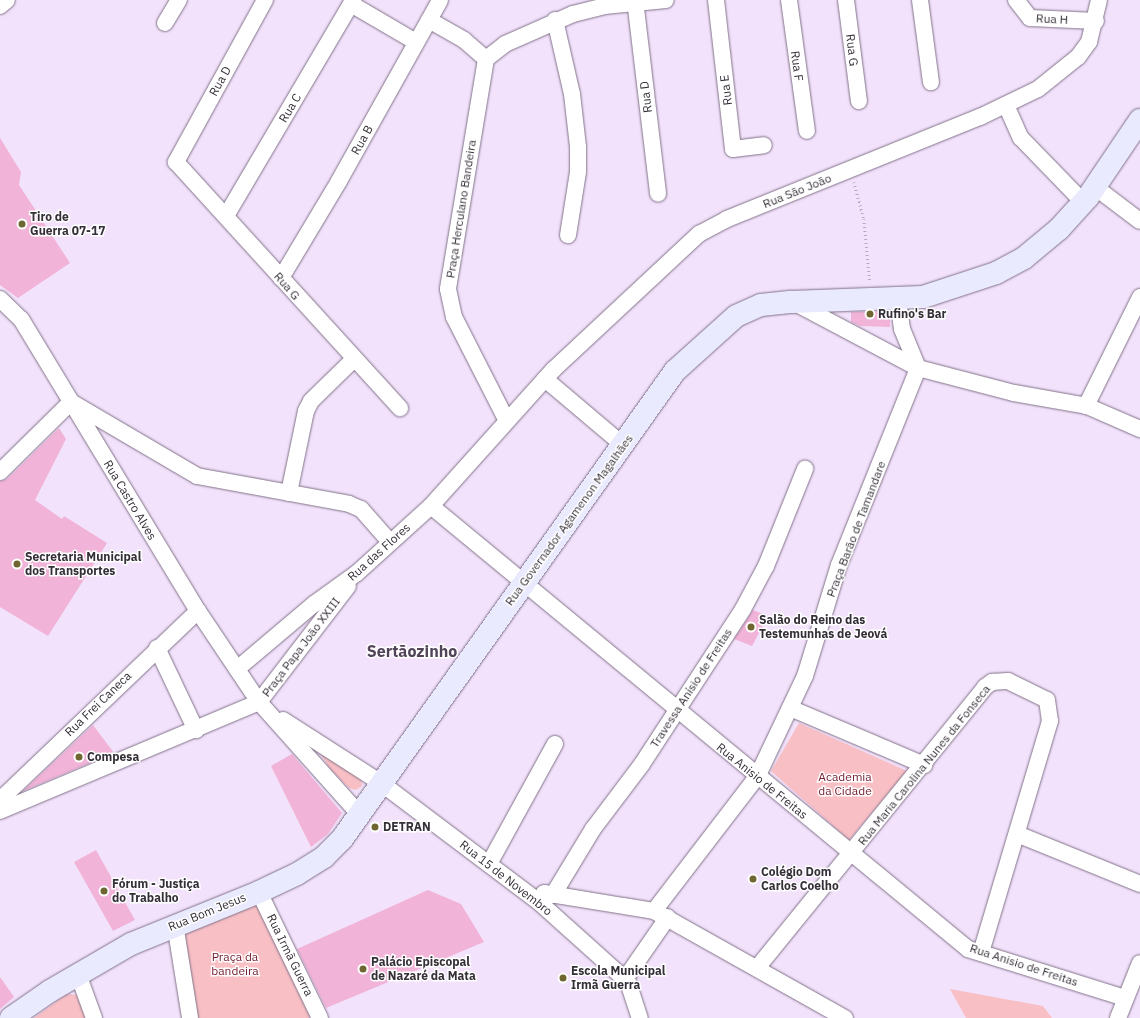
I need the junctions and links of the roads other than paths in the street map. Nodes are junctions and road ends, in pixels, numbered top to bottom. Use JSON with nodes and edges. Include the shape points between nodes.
{"nodes":[{"id":1,"x":7,"y":0,"type":"edge"},
{"id":2,"x":179,"y":0,"type":"edge"},
{"id":3,"x":265,"y":0,"type":"edge"},
{"id":4,"x":440,"y":0,"type":"edge"},
{"id":5,"x":666,"y":0,"type":"edge"},
{"id":6,"x":716,"y":0,"type":"edge"},
{"id":7,"x":789,"y":0,"type":"edge"},
{"id":8,"x":846,"y":0,"type":"edge"},
{"id":9,"x":920,"y":0,"type":"edge"},
{"id":10,"x":1016,"y":0,"type":"edge"},
{"id":11,"x":1099,"y":0,"type":"edge"},
{"id":12,"x":636,"y":1,"type":"edge"},
{"id":13,"x":352,"y":2,"type":"edge"},
{"id":14,"x":0,"y":6,"type":"edge"},
{"id":15,"x":429,"y":20,"type":"junction"},
{"id":16,"x":555,"y":20,"type":"junction"},
{"id":17,"x":1096,"y":21,"type":"junction"},
{"id":18,"x":165,"y":23,"type":"dead end"},
{"id":19,"x":416,"y":42,"type":"junction"},
{"id":20,"x":486,"y":59,"type":"junction"},
{"id":21,"x":931,"y":82,"type":"dead end"},
{"id":22,"x":858,"y":101,"type":"dead end"},
{"id":23,"x":1006,"y":105,"type":"junction"},
{"id":24,"x":1140,"y":120,"type":"edge"},
{"id":25,"x":807,"y":131,"type":"dead end"},
{"id":26,"x":764,"y":145,"type":"dead end"},
{"id":27,"x":176,"y":162,"type":"joint"},
{"id":28,"x":658,"y":194,"type":"dead end"},
{"id":29,"x":1089,"y":194,"type":"junction"},
{"id":30,"x":226,"y":216,"type":"junction"},
{"id":31,"x":1140,"y":221,"type":"edge"},
{"id":32,"x":568,"y":235,"type":"dead end"},
{"id":33,"x":280,"y":278,"type":"junction"},
{"id":34,"x":1140,"y":297,"type":"edge"},
{"id":35,"x":0,"y":299,"type":"edge"},
{"id":36,"x":898,"y":300,"type":"junction"},
{"id":37,"x":792,"y":302,"type":"junction"},
{"id":38,"x":353,"y":360,"type":"junction"},
{"id":39,"x":918,"y":368,"type":"junction"},
{"id":40,"x":545,"y":379,"type":"junction"},
{"id":41,"x":71,"y":402,"type":"junction"},
{"id":42,"x":1086,"y":406,"type":"junction"},
{"id":43,"x":400,"y":408,"type":"dead end"},
{"id":44,"x":506,"y":419,"type":"junction"},
{"id":45,"x":1140,"y":429,"type":"edge"},
{"id":46,"x":623,"y":445,"type":"junction"},
{"id":47,"x":806,"y":469,"type":"dead end"},
{"id":48,"x":0,"y":472,"type":"edge"},
{"id":49,"x":289,"y":493,"type":"junction"},
{"id":50,"x":431,"y":506,"type":"junction"},
{"id":51,"x":390,"y":542,"type":"junction"},
{"id":52,"x":357,"y":573,"type":"junction"},
{"id":53,"x":524,"y":582,"type":"junction"},
{"id":54,"x":198,"y":611,"type":"junction"},
{"id":55,"x":157,"y":648,"type":"junction"},
{"id":56,"x":237,"y":669,"type":"junction"},
{"id":57,"x":263,"y":706,"type":"junction"},
{"id":58,"x":790,"y":708,"type":"junction"},
{"id":59,"x":676,"y":710,"type":"junction"},
{"id":60,"x":197,"y":729,"type":"junction"},
{"id":61,"x":555,"y":744,"type":"dead end"},
{"id":62,"x":924,"y":765,"type":"junction"},
{"id":63,"x":757,"y":777,"type":"junction"},
{"id":64,"x":382,"y":783,"type":"junction"},
{"id":65,"x":0,"y":800,"type":"edge"},
{"id":66,"x":0,"y":811,"type":"edge"},
{"id":67,"x":359,"y":814,"type":"junction"},
{"id":68,"x":1016,"y":834,"type":"junction"},
{"id":69,"x":852,"y":854,"type":"junction"},
{"id":70,"x":489,"y":864,"type":"junction"},
{"id":71,"x":1140,"y":884,"type":"edge"},
{"id":72,"x":524,"y":890,"type":"junction"},
{"id":73,"x":259,"y":892,"type":"junction"},
{"id":74,"x":553,"y":895,"type":"junction"},
{"id":75,"x":661,"y":914,"type":"junction"},
{"id":76,"x":175,"y":924,"type":"junction"},
{"id":77,"x":981,"y":953,"type":"junction"},
{"id":78,"x":1140,"y":963,"type":"edge"},
{"id":79,"x":757,"y":968,"type":"junction"},
{"id":80,"x":78,"y":974,"type":"junction"},
{"id":81,"x":625,"y":979,"type":"junction"},
{"id":82,"x":1125,"y":998,"type":"junction"},
{"id":83,"x":19,"y":1016,"type":"edge"},
{"id":84,"x":315,"y":1017,"type":"edge"},
{"id":85,"x":94,"y":1018,"type":"edge"},
{"id":86,"x":190,"y":1018,"type":"edge"},
{"id":87,"x":640,"y":1018,"type":"edge"},
{"id":88,"x":845,"y":1018,"type":"edge"},
{"id":89,"x":1118,"y":1018,"type":"edge"}],
"edges":[{"from":1,"to":14,"type":"street"},
{"from":2,"to":18,"type":"street"},
{"from":3,"to":27,"type":"street","name":"Rua D"},
{"from":4,"to":15,"type":"street","name":"Rua B"},
{"from":5,"to":12,"type":"street"},
{"from":6,"to":26,"type":"street","name":"Rua E","via":[[733,149]]},
{"from":7,"to":25,"type":"street","name":"Rua F"},
{"from":8,"to":22,"type":"street","name":"Rua G"},
{"from":9,"to":21,"type":"street"},
{"from":10,"to":17,"type":"street","name":"Rua H","via":[[1030,18]]},
{"from":11,"to":17,"type":"street","name":"Rua São João"},
{"from":12,"to":16,"type":"street","via":[[604,6]]},
{"from":12,"to":28,"type":"street","name":"Rua D"},
{"from":13,"to":19,"type":"street"},
{"from":13,"to":30,"type":"street","name":"Rua C"},
{"from":15,"to":19,"type":"street","name":"Rua B"},
{"from":15,"to":20,"type":"street","via":[[464,40]]},
{"from":16,"to":20,"type":"street","via":[[505,44]]},
{"from":16,"to":32,"type":"street","via":[[572,94],[578,147],[578,172]]},
{"from":17,"to":23,"type":"street","name":"Rua São João","via":[[1089,42],[1078,57],[1038,89]]},
{"from":19,"to":33,"type":"street","name":"Rua B","via":[[339,182]]},
{"from":20,"to":44,"type":"street","name":"Praça Herculano Bandeira","via":[[448,289],[454,317]]},
{"from":23,"to":29,"type":"street","via":[[1021,138]]},
{"from":23,"to":40,"type":"street","name":"Rua São João","via":[[727,219],[699,234]]},
{"from":24,"to":29,"type":"street","name":"Rua Governador Agamenon Magalhães"},
{"from":27,"to":30,"type":"street","name":"Rua G"},
{"from":29,"to":31,"type":"street"},
{"from":29,"to":36,"type":"street","name":"Rua Governador Agamenon Magalhães","via":[[1059,230],[1024,258],[948,290]]},
{"from":30,"to":33,"type":"street","name":"Rua G"},
{"from":33,"to":38,"type":"street","name":"Rua G"},
{"from":34,"to":42,"type":"street","via":[[1115,341]]},
{"from":35,"to":41,"type":"street","name":"Rua Castro Alves","via":[[20,319]]},
{"from":36,"to":37,"type":"street","name":"Rua Governador Agamenon Magalhães"},
{"from":36,"to":39,"type":"street","via":[[902,329]]},
{"from":37,"to":39,"type":"street"},
{"from":37,"to":46,"type":"street","name":"Rua Governador Agamenon Magalhães","via":[[761,305],[736,316],[701,345],[675,371]]},
{"from":38,"to":43,"type":"street","name":"Rua G"},
{"from":38,"to":49,"type":"street","via":[[311,401],[306,411]]},
{"from":39,"to":42,"type":"street","via":[[1014,394]]},
{"from":39,"to":58,"type":"street","name":"Praça Barão de Tamandare","via":[[839,565],[805,676]]},
{"from":40,"to":44,"type":"street","name":"Rua São João"},
{"from":40,"to":46,"type":"street"},
{"from":41,"to":48,"type":"street"},
{"from":41,"to":49,"type":"street","via":[[196,476]]},
{"from":41,"to":54,"type":"street","name":"Rua Castro Alves"},
{"from":42,"to":45,"type":"street"},
{"from":44,"to":50,"type":"street","name":"Rua das Flores"},
{"from":46,"to":53,"type":"street","name":"Rua Governador Agamenon Magalhães"},
{"from":47,"to":59,"type":"street","name":"Travessa Anísio de Freitas","via":[[766,566],[743,610]]},
{"from":49,"to":51,"type":"street","via":[[349,504],[361,509]]},
{"from":50,"to":51,"type":"street","name":"Rua das Flores"},
{"from":50,"to":53,"type":"street","name":"Rua Anisio de Freitas"},
{"from":51,"to":52,"type":"street","name":"Rua das Flores"},
{"from":52,"to":56,"type":"street","name":"Rua das Flores","via":[[314,604]]},
{"from":52,"to":57,"type":"street","name":"Praça Papa João XXIII"},
{"from":53,"to":59,"type":"street","name":"Rua Anisio de Freitas"},
{"from":53,"to":64,"type":"street","name":"Rua Governador Agamenon Magalhães"},
{"from":54,"to":55,"type":"street","name":"Rua Frei Caneca"},
{"from":54,"to":56,"type":"street","name":"Rua Castro Alves"},
{"from":55,"to":60,"type":"street"},
{"from":55,"to":65,"type":"street","name":"Rua Frei Caneca"},
{"from":56,"to":57,"type":"street","name":"Rua Castro Alves"},
{"from":57,"to":60,"type":"street"},
{"from":57,"to":64,"type":"street","name":"Rua 15 de Novembro"},
{"from":57,"to":67,"type":"street","name":"Rua Castro Alves"},
{"from":58,"to":62,"type":"street"},
{"from":58,"to":63,"type":"street","name":"Praça Barão de Tamandare"},
{"from":59,"to":63,"type":"street","name":"Rua Anisio de Freitas"},
{"from":59,"to":74,"type":"street","name":"Travessa Anísio de Freitas","via":[[593,829]]},
{"from":60,"to":66,"type":"street"},
{"from":61,"to":70,"type":"street"},
{"from":62,"to":68,"type":"street","name":"Rua Maria Carolina Nunes da Fonseca","via":[[992,682],[1008,680],[1047,700],[1050,721]]},
{"from":62,"to":69,"type":"street","name":"Rua Maria Carolina Nunes da Fonseca"},
{"from":63,"to":69,"type":"street","name":"Rua Anisio de Freitas"},
{"from":63,"to":75,"type":"street","name":"Praça Barão de Tamandare"},
{"from":64,"to":67,"type":"street","name":"Rua Bom Jesus"},
{"from":64,"to":70,"type":"street","name":"Rua 15 de Novembro"},
{"from":67,"to":73,"type":"street","name":"Rua Bom Jesus","via":[[324,857],[297,874]]},
{"from":68,"to":71,"type":"street"},
{"from":68,"to":77,"type":"street","name":"Rua Maria Carolina Nunes da Fonseca"},
{"from":69,"to":77,"type":"street","name":"Rua Anisio de Freitas","via":[[968,949]]},
{"from":69,"to":79,"type":"street","name":"Rua Maria Carolina Nunes da Fonseca"},
{"from":70,"to":72,"type":"street","name":"Rua 15 de Novembro"},
{"from":72,"to":74,"type":"street"},
{"from":72,"to":81,"type":"street","name":"Rua 15 de Novembro"},
{"from":73,"to":76,"type":"street","name":"Rua Bom Jesus"},
{"from":73,"to":84,"type":"street","name":"Rua Irmã Guerra"},
{"from":74,"to":75,"type":"street"},
{"from":75,"to":79,"type":"street"},
{"from":75,"to":81,"type":"street","name":"Praça Barão de Tamandare"},
{"from":76,"to":80,"type":"street","name":"Rua Bom Jesus"},
{"from":76,"to":86,"type":"street"},
{"from":77,"to":82,"type":"street","name":"Rua Anisio de Freitas"},
{"from":78,"to":82,"type":"street"},
{"from":79,"to":88,"type":"street"},
{"from":80,"to":83,"type":"street","name":"Rua Bom Jesus"},
{"from":80,"to":85,"type":"street"},
{"from":81,"to":87,"type":"street","via":[[633,992]]},
{"from":82,"to":89,"type":"street"}]}
